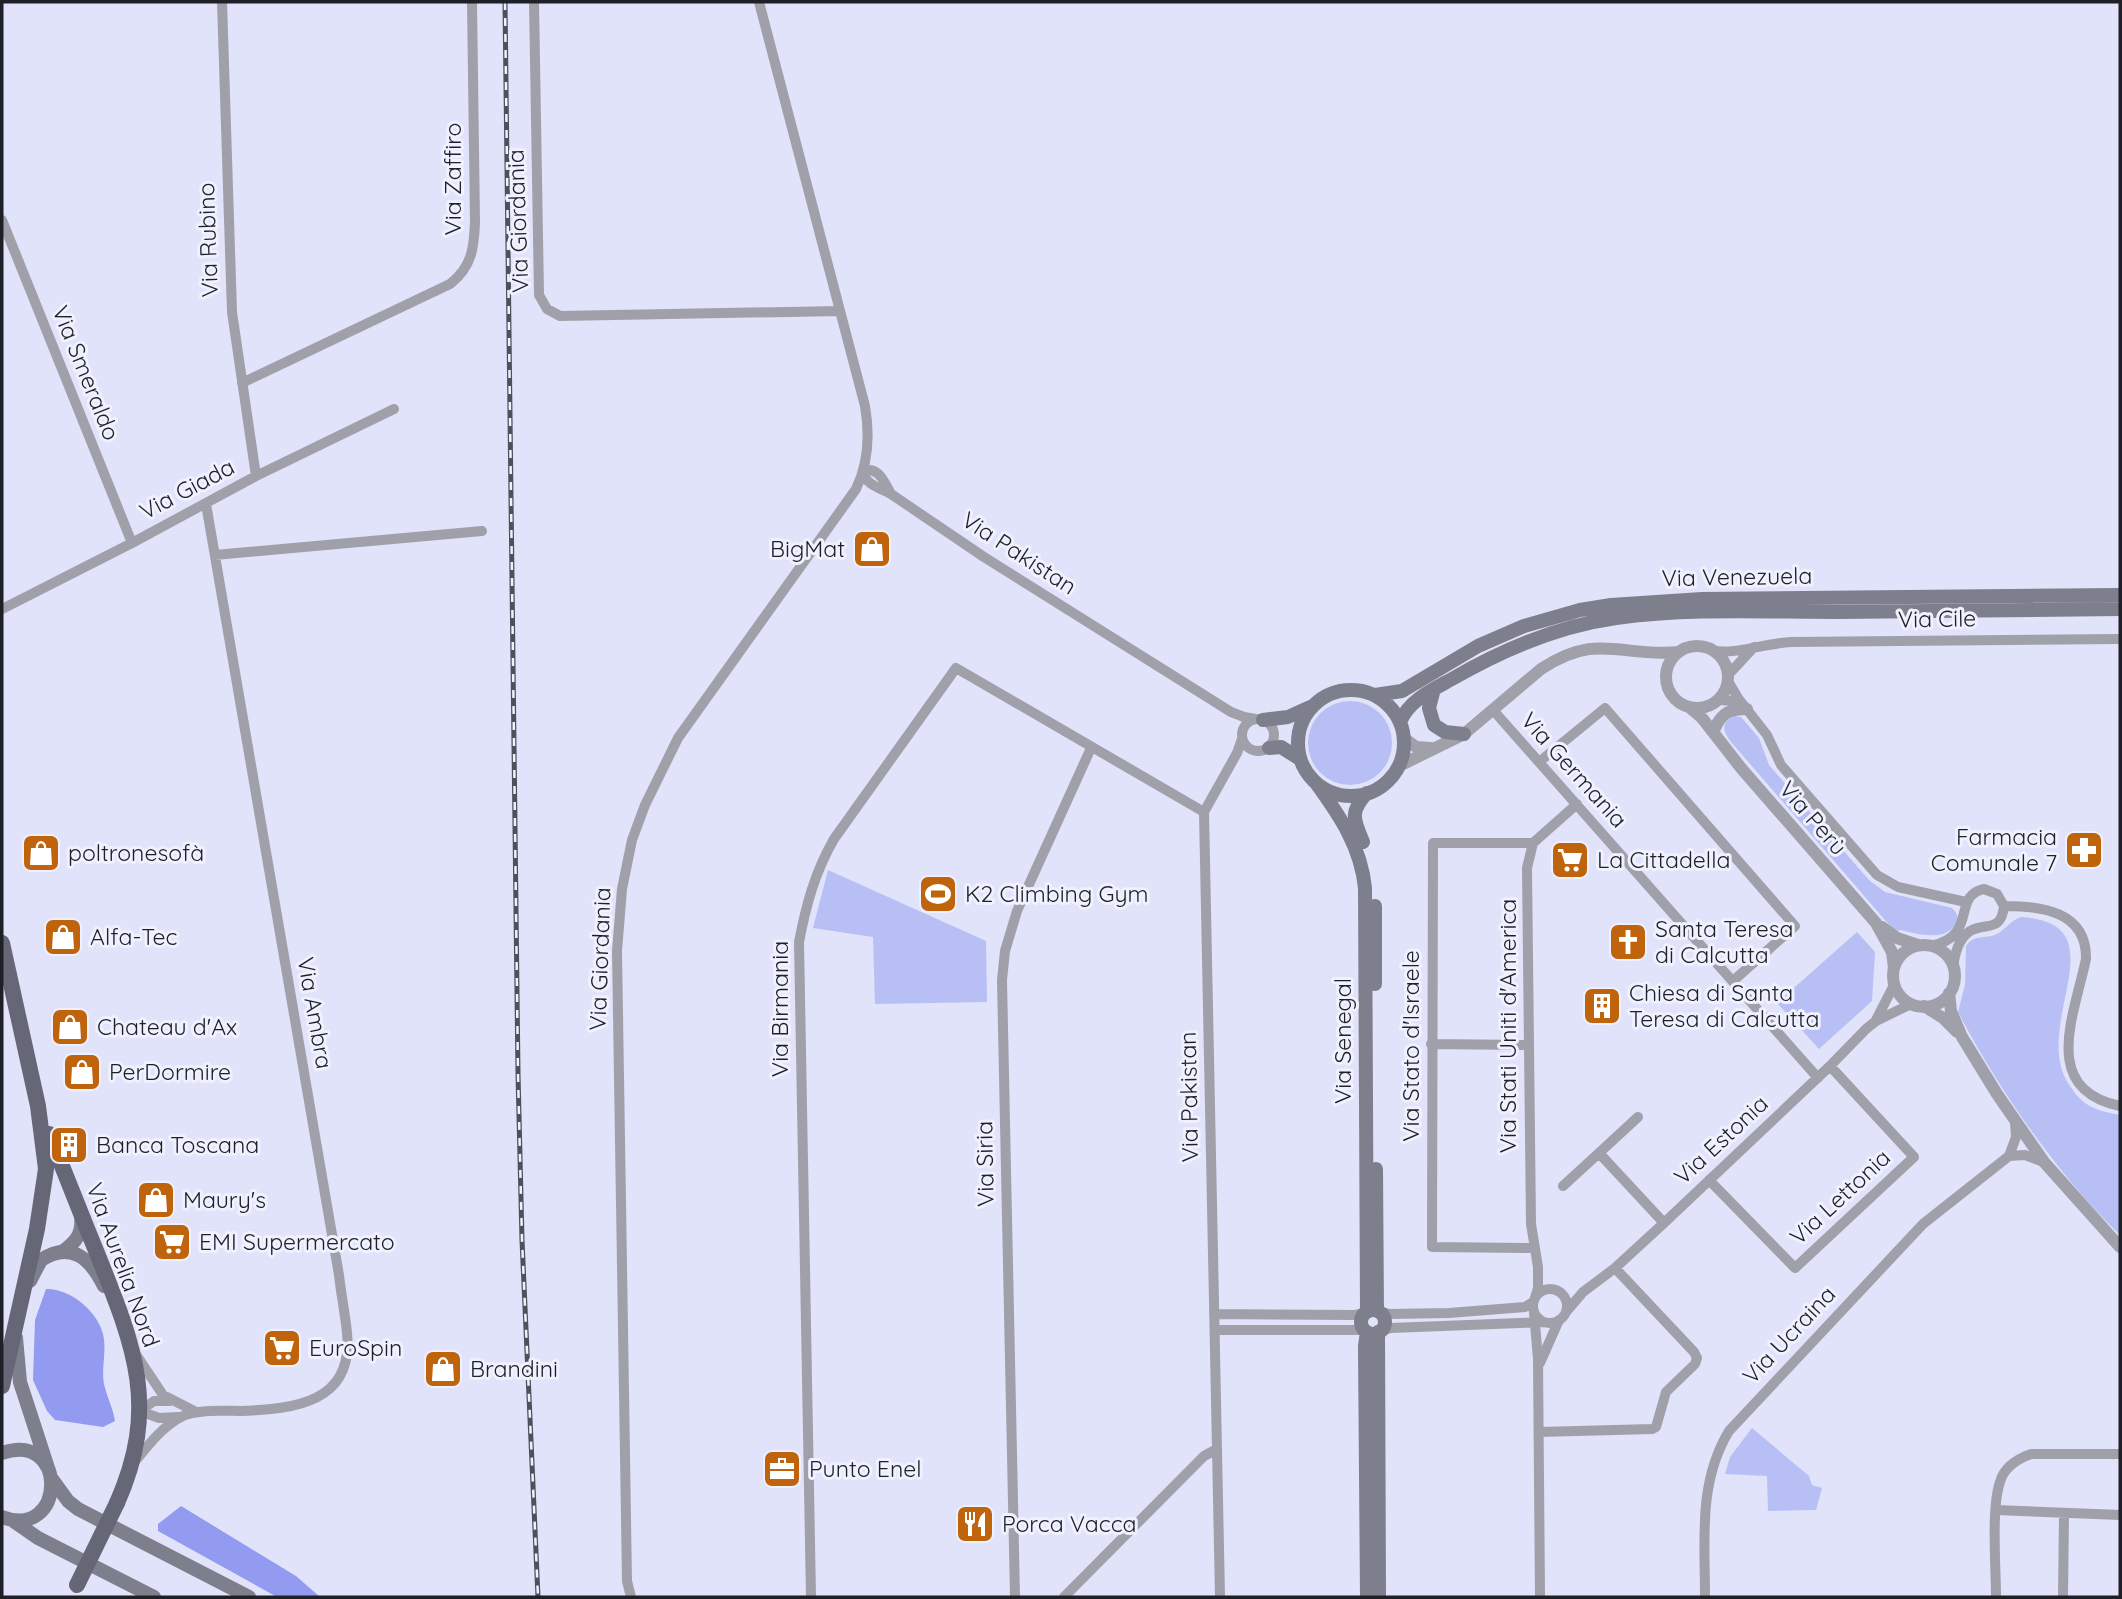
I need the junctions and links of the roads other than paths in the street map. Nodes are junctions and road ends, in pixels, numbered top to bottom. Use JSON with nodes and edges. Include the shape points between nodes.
{"nodes":[{"id":1,"x":222,"y":2,"type":"edge"},
{"id":2,"x":472,"y":2,"type":"edge"},
{"id":3,"x":534,"y":2,"type":"edge"},
{"id":4,"x":759,"y":2,"type":"edge"},
{"id":5,"x":2,"y":219,"type":"edge"},
{"id":6,"x":840,"y":311,"type":"junction"},
{"id":7,"x":242,"y":383,"type":"junction"},
{"id":8,"x":394,"y":409,"type":"dead end"},
{"id":9,"x":867,"y":452,"type":"junction"},
{"id":10,"x":863,"y":471,"type":"junction"},
{"id":11,"x":876,"y":471,"type":"junction"},
{"id":12,"x":256,"y":476,"type":"junction"},
{"id":13,"x":873,"y":485,"type":"junction"},
{"id":14,"x":856,"y":489,"type":"junction"},
{"id":15,"x":891,"y":494,"type":"junction"},
{"id":16,"x":206,"y":504,"type":"junction"},
{"id":17,"x":482,"y":531,"type":"dead end"},
{"id":18,"x":132,"y":543,"type":"junction"},
{"id":19,"x":215,"y":555,"type":"junction"},
{"id":20,"x":2120,"y":595,"type":"edge"},
{"id":21,"x":2,"y":609,"type":"edge"},
{"id":22,"x":2120,"y":609,"type":"edge"},
{"id":23,"x":2120,"y":639,"type":"edge"},
{"id":24,"x":1754,"y":647,"type":"junction"},
{"id":25,"x":1635,"y":650,"type":"junction"},
{"id":26,"x":1679,"y":652,"type":"junction"},
{"id":27,"x":1714,"y":652,"type":"junction"},
{"id":28,"x":1728,"y":678,"type":"junction"},
{"id":29,"x":1666,"y":679,"type":"junction"},
{"id":30,"x":1434,"y":689,"type":"junction"},
{"id":31,"x":1375,"y":695,"type":"junction"},
{"id":32,"x":1717,"y":701,"type":"junction"},
{"id":33,"x":1311,"y":706,"type":"junction"},
{"id":34,"x":1689,"y":707,"type":"junction"},
{"id":35,"x":1747,"y":709,"type":"junction"},
{"id":36,"x":1493,"y":710,"type":"junction"},
{"id":37,"x":1231,"y":712,"type":"junction"},
{"id":38,"x":1259,"y":719,"type":"junction"},
{"id":39,"x":1400,"y":722,"type":"junction"},
{"id":40,"x":1464,"y":734,"type":"junction"},
{"id":41,"x":1717,"y":734,"type":"junction"},
{"id":42,"x":1242,"y":736,"type":"junction"},
{"id":43,"x":1404,"y":738,"type":"junction"},
{"id":44,"x":1091,"y":748,"type":"junction"},
{"id":45,"x":1269,"y":748,"type":"junction"},
{"id":46,"x":1435,"y":748,"type":"junction"},
{"id":47,"x":1243,"y":751,"type":"junction"},
{"id":48,"x":1300,"y":759,"type":"junction"},
{"id":49,"x":1539,"y":762,"type":"junction"},
{"id":50,"x":1399,"y":766,"type":"junction"},
{"id":51,"x":1316,"y":783,"type":"junction"},
{"id":52,"x":1367,"y":793,"type":"junction"},
{"id":53,"x":1577,"y":804,"type":"junction"},
{"id":54,"x":1204,"y":812,"type":"junction"},
{"id":55,"x":1533,"y":844,"type":"junction"},
{"id":56,"x":1966,"y":902,"type":"junction"},
{"id":57,"x":2004,"y":906,"type":"junction"},
{"id":58,"x":1876,"y":923,"type":"junction"},
{"id":59,"x":2,"y":943,"type":"edge"},
{"id":60,"x":1925,"y":945,"type":"junction"},
{"id":61,"x":1953,"y":967,"type":"junction"},
{"id":62,"x":1894,"y":968,"type":"junction"},
{"id":63,"x":1733,"y":981,"type":"junction"},
{"id":64,"x":1894,"y":985,"type":"junction"},
{"id":65,"x":1949,"y":993,"type":"junction"},
{"id":66,"x":1918,"y":1005,"type":"junction"},
{"id":67,"x":1876,"y":1021,"type":"junction"},
{"id":68,"x":1962,"y":1037,"type":"junction"},
{"id":69,"x":1431,"y":1044,"type":"junction"},
{"id":70,"x":1529,"y":1045,"type":"junction"},
{"id":71,"x":1830,"y":1066,"type":"junction"},
{"id":72,"x":1818,"y":1078,"type":"junction"},
{"id":73,"x":38,"y":1105,"type":"junction"},
{"id":74,"x":2120,"y":1105,"type":"edge"},
{"id":75,"x":1638,"y":1117,"type":"dead end"},
{"id":76,"x":2015,"y":1121,"type":"junction"},
{"id":77,"x":1599,"y":1153,"type":"junction"},
{"id":78,"x":2009,"y":1156,"type":"junction"},
{"id":79,"x":2044,"y":1162,"type":"junction"},
{"id":80,"x":1709,"y":1180,"type":"junction"},
{"id":81,"x":1563,"y":1186,"type":"dead end"},
{"id":82,"x":80,"y":1212,"type":"junction"},
{"id":83,"x":1664,"y":1223,"type":"junction"},
{"id":84,"x":2120,"y":1247,"type":"edge"},
{"id":85,"x":1534,"y":1248,"type":"junction"},
{"id":86,"x":62,"y":1252,"type":"junction"},
{"id":87,"x":1538,"y":1267,"type":"junction"},
{"id":88,"x":1615,"y":1268,"type":"junction"},
{"id":89,"x":1591,"y":1287,"type":"junction"},
{"id":90,"x":1558,"y":1291,"type":"junction"},
{"id":91,"x":19,"y":1311,"type":"junction"},
{"id":92,"x":120,"y":1311,"type":"junction"},
{"id":93,"x":1372,"y":1312,"type":"junction"},
{"id":94,"x":1214,"y":1314,"type":"junction"},
{"id":95,"x":1535,"y":1315,"type":"junction"},
{"id":96,"x":1562,"y":1316,"type":"junction"},
{"id":97,"x":1215,"y":1330,"type":"junction"},
{"id":98,"x":1372,"y":1331,"type":"junction"},
{"id":99,"x":133,"y":1349,"type":"junction"},
{"id":100,"x":1538,"y":1368,"type":"junction"},
{"id":101,"x":2,"y":1386,"type":"edge"},
{"id":102,"x":173,"y":1401,"type":"junction"},
{"id":103,"x":141,"y":1411,"type":"junction"},
{"id":104,"x":196,"y":1412,"type":"junction"},
{"id":105,"x":182,"y":1417,"type":"junction"},
{"id":106,"x":1539,"y":1432,"type":"junction"},
{"id":107,"x":1217,"y":1449,"type":"junction"},
{"id":108,"x":2,"y":1453,"type":"edge"},
{"id":109,"x":2120,"y":1454,"type":"edge"},
{"id":110,"x":132,"y":1464,"type":"junction"},
{"id":111,"x":50,"y":1473,"type":"junction"},
{"id":112,"x":1996,"y":1510,"type":"junction"},
{"id":113,"x":2064,"y":1513,"type":"junction"},
{"id":114,"x":2120,"y":1516,"type":"edge"},
{"id":115,"x":7,"y":1518,"type":"edge"},
{"id":116,"x":74,"y":1591,"type":"edge"},
{"id":117,"x":153,"y":1597,"type":"edge"},
{"id":118,"x":249,"y":1597,"type":"edge"},
{"id":119,"x":631,"y":1597,"type":"edge"},
{"id":120,"x":811,"y":1597,"type":"edge"},
{"id":121,"x":1015,"y":1597,"type":"edge"},
{"id":122,"x":1064,"y":1597,"type":"edge"},
{"id":123,"x":1220,"y":1597,"type":"edge"},
{"id":124,"x":1367,"y":1597,"type":"edge"},
{"id":125,"x":1379,"y":1597,"type":"edge"},
{"id":126,"x":1540,"y":1597,"type":"edge"},
{"id":127,"x":1705,"y":1597,"type":"edge"},
{"id":128,"x":1996,"y":1597,"type":"edge"},
{"id":129,"x":2063,"y":1597,"type":"edge"}],
"edges":[{"from":1,"to":7,"type":"street","name":"Via Rubino","via":[[232,312]]},
{"from":2,"to":7,"type":"street","name":"Via Zaffiro","via":[[475,222],[468,267],[450,284]]},
{"from":3,"to":6,"type":"street","name":"Via Giordania","via":[[540,295],[547,309],[560,316]]},
{"from":4,"to":6,"type":"street","name":"Via Giordania"},
{"from":5,"to":18,"type":"street","name":"Via Smeraldo"},
{"from":6,"to":9,"type":"street","name":"Via Giordania","via":[[865,406]]},
{"from":7,"to":12,"type":"street","name":"Via Rubino"},
{"from":8,"to":12,"type":"street","name":"Via Giada"},
{"from":9,"to":10,"type":"street","name":"Via Giordania"},
{"from":9,"to":11,"type":"street","name":"Via Pakistan"},
{"from":10,"to":11,"type":"street"},
{"from":10,"to":13,"type":"street","name":"Via Pakistan"},
{"from":10,"to":14,"type":"street","name":"Via Giordania"},
{"from":11,"to":15,"type":"street","name":"Via Pakistan"},
{"from":12,"to":16,"type":"street","name":"Via Giada"},
{"from":13,"to":14,"type":"street"},
{"from":13,"to":15,"type":"street","name":"Via Pakistan"},
{"from":14,"to":119,"type":"street","name":"Via Giordania","via":[[678,738],[645,805],[624,877],[617,951],[627,1581]]},
{"from":15,"to":37,"type":"street","name":"Via Pakistan"},
{"from":16,"to":18,"type":"street","name":"Via Giada"},
{"from":16,"to":19,"type":"street","name":"Via Ambra"},
{"from":17,"to":19,"type":"street"},
{"from":18,"to":21,"type":"street","name":"Via Giada"},
{"from":19,"to":104,"type":"street","name":"Via Ambra","via":[[347,1344],[338,1380],[309,1402],[269,1410]]},
{"from":20,"to":31,"type":"main road","name":"Via Venezuela","via":[[1702,599],[1611,605],[1524,626],[1478,646],[1402,691]]},
{"from":22,"to":30,"type":"main road","name":"Via Venezuela","via":[[1614,618],[1519,645]]},
{"from":23,"to":24,"type":"street","name":"Via Cile","via":[[1791,642]]},
{"from":24,"to":27,"type":"street","name":"Via Cile"},
{"from":24,"to":28,"type":"street"},
{"from":25,"to":26,"type":"street"},
{"from":25,"to":29,"type":"street","name":"Via Perù","via":[[1655,661]]},
{"from":25,"to":36,"type":"street","via":[[1595,647],[1555,660]]},
{"from":26,"to":27,"type":"street","via":[[1699,646]]},
{"from":26,"to":29,"type":"street","via":[[1669,664]]},
{"from":27,"to":28,"type":"street","via":[[1724,662]]},
{"from":28,"to":32,"type":"street"},
{"from":28,"to":35,"type":"street"},
{"from":29,"to":34,"type":"street","name":"Via Perù","via":[[1673,696]]},
{"from":30,"to":39,"type":"main road","name":"Via Venezuela","via":[[1412,705]]},
{"from":30,"to":40,"type":"main road","via":[[1429,708],[1434,725],[1445,732]]},
{"from":31,"to":33,"type":"main road","name":"Via Venezuela","via":[[1337,691]]},
{"from":31,"to":39,"type":"main road"},
{"from":32,"to":34,"type":"street"},
{"from":32,"to":35,"type":"street","via":[[1734,701]]},
{"from":32,"to":41,"type":"street"},
{"from":33,"to":38,"type":"main road","name":"Via Venezuela","via":[[1288,717]]},
{"from":33,"to":48,"type":"main road","via":[[1300,726]]},
{"from":34,"to":41,"type":"street","name":"Via Perù"},
{"from":35,"to":41,"type":"street","via":[[1727,711],[1719,719]]},
{"from":35,"to":56,"type":"street","via":[[1767,734],[1781,765],[1877,875],[1899,887]]},
{"from":36,"to":40,"type":"street"},
{"from":36,"to":49,"type":"street","name":"Via Germania"},
{"from":37,"to":38,"type":"street","name":"Via Pakistan"},
{"from":37,"to":42,"type":"street"},
{"from":38,"to":42,"type":"street","name":"Via Pakistan","via":[[1246,724]]},
{"from":38,"to":45,"type":"street","via":[[1271,725],[1275,734]]},
{"from":39,"to":43,"type":"main road"},
{"from":40,"to":46,"type":"street"},
{"from":41,"to":58,"type":"street","name":"Via Perù"},
{"from":42,"to":47,"type":"street","name":"Via Pakistan"},
{"from":43,"to":46,"type":"street","via":[[1416,747]]},
{"from":43,"to":50,"type":"main road"},
{"from":44,"to":54,"type":"street","name":"Via Birmania"},
{"from":44,"to":120,"type":"street","name":"Via Birmania","via":[[956,668],[820,864],[799,942]]},
{"from":44,"to":121,"type":"street","name":"Via Siria","via":[[1017,911],[1002,980]]},
{"from":45,"to":47,"type":"street"},
{"from":45,"to":48,"type":"main road","via":[[1281,747]]},
{"from":46,"to":50,"type":"street"},
{"from":47,"to":54,"type":"street","name":"Via Pakistan"},
{"from":48,"to":51,"type":"main road"},
{"from":49,"to":53,"type":"street","name":"Via Germania"},
{"from":49,"to":63,"type":"street","via":[[1605,708],[1795,926]]},
{"from":50,"to":52,"type":"main road","via":[[1386,783]]},
{"from":51,"to":52,"type":"main road","via":[[1340,795]]},
{"from":51,"to":93,"type":"main road","name":"Via Senegal","via":[[1359,853],[1365,888]]},
{"from":52,"to":93,"type":"main road","name":"Via Senegal","via":[[1354,816],[1375,888]]},
{"from":53,"to":55,"type":"street"},
{"from":53,"to":63,"type":"street","name":"Via Germania"},
{"from":54,"to":94,"type":"street","name":"Via Pakistan"},
{"from":55,"to":69,"type":"street","name":"Via Stato d'Israele","via":[[1433,843]]},
{"from":55,"to":70,"type":"street","name":"Via Stati Uniti d'America","via":[[1527,868]]},
{"from":56,"to":57,"type":"street","via":[[1971,894],[1984,889],[1997,894]]},
{"from":56,"to":60,"type":"street","via":[[1960,930],[1949,940]]},
{"from":57,"to":61,"type":"street","via":[[1995,925],[1966,934]]},
{"from":57,"to":74,"type":"street","via":[[2057,913],[2081,934],[2086,960],[2067,1045],[2068,1060],[2071,1073],[2087,1093]]},
{"from":58,"to":60,"type":"street","name":"Via Perù","via":[[1897,937]]},
{"from":58,"to":62,"type":"street","name":"Via Perù","via":[[1892,952]]},
{"from":59,"to":73,"type":"main road","name":"Via Aurelia Nord"},
{"from":60,"to":61,"type":"street","name":"Via Perù","via":[[1945,953]]},
{"from":60,"to":62,"type":"street","via":[[1903,953]]},
{"from":61,"to":65,"type":"street"},
{"from":62,"to":64,"type":"street","name":"Via Perù"},
{"from":63,"to":72,"type":"street","name":"Via Germania"},
{"from":64,"to":66,"type":"street","via":[[1898,993]]},
{"from":64,"to":67,"type":"street","name":"Via Estonia"},
{"from":65,"to":66,"type":"street","via":[[1938,1003]]},
{"from":65,"to":68,"type":"street"},
{"from":66,"to":67,"type":"street","name":"Via Estonia"},
{"from":66,"to":68,"type":"street","via":[[1943,1018]]},
{"from":67,"to":71,"type":"street","name":"Via Estonia"},
{"from":68,"to":76,"type":"street"},
{"from":69,"to":70,"type":"street"},
{"from":69,"to":85,"type":"street","name":"Via Stato d'Israele","via":[[1432,1247]]},
{"from":70,"to":85,"type":"street","name":"Via Stati Uniti d'America"},
{"from":71,"to":72,"type":"street","name":"Via Estonia"},
{"from":71,"to":80,"type":"street","name":"Via Lettonia","via":[[1914,1157],[1885,1185],[1795,1268]]},
{"from":72,"to":80,"type":"street","name":"Via Estonia"},
{"from":73,"to":82,"type":"main road","name":"Via Aurelia Nord"},
{"from":73,"to":91,"type":"main road","name":"Via Aurelia Nord","via":[[45,1179]]},
{"from":75,"to":77,"type":"street"},
{"from":76,"to":78,"type":"street","via":[[2016,1137]]},
{"from":76,"to":79,"type":"street"},
{"from":77,"to":81,"type":"street"},
{"from":77,"to":83,"type":"street"},
{"from":78,"to":79,"type":"street","via":[[2025,1155]]},
{"from":78,"to":127,"type":"street","name":"Via Ucraina","via":[[1923,1224],[1730,1431],[1708,1483]]},
{"from":79,"to":84,"type":"street"},
{"from":80,"to":83,"type":"street","name":"Via Estonia"},
{"from":82,"to":86,"type":"main road","via":[[80,1235]]},
{"from":82,"to":92,"type":"main road","name":"Via Aurelia Nord"},
{"from":83,"to":88,"type":"street","name":"Via Estonia"},
{"from":85,"to":87,"type":"street","name":"Via Stati Uniti d'America"},
{"from":86,"to":91,"type":"main road","via":[[41,1260]]},
{"from":86,"to":92,"type":"main road","via":[[76,1254],[91,1264]]},
{"from":87,"to":90,"type":"street","name":"Via Stati Uniti d'America"},
{"from":87,"to":95,"type":"street","name":"Via Stati Uniti d'America"},
{"from":88,"to":89,"type":"street","name":"Via Estonia"},
{"from":88,"to":106,"type":"street","via":[[1694,1352],[1695,1364],[1666,1392],[1653,1429]]},
{"from":89,"to":90,"type":"street","name":"Via Estonia"},
{"from":89,"to":96,"type":"street","name":"Via Estonia"},
{"from":90,"to":95,"type":"street","via":[[1543,1290]]},
{"from":90,"to":96,"type":"street","via":[[1567,1302]]},
{"from":91,"to":101,"type":"main road","name":"Via Aurelia Nord"},
{"from":91,"to":111,"type":"main road","via":[[20,1382]]},
{"from":92,"to":99,"type":"main road","name":"Via Aurelia Nord"},
{"from":93,"to":94,"type":"street"},
{"from":93,"to":95,"type":"street","via":[[1449,1313],[1525,1307]]},
{"from":93,"to":98,"type":"main road","via":[[1361,1323]]},
{"from":93,"to":98,"type":"main road","via":[[1384,1321]]},
{"from":94,"to":97,"type":"street","name":"Via Pakistan"},
{"from":95,"to":96,"type":"street","via":[[1554,1323]]},
{"from":95,"to":98,"type":"street"},
{"from":95,"to":100,"type":"street","name":"Via Stati Uniti d'America"},
{"from":96,"to":100,"type":"street","name":"Via Stati Uniti d'America"},
{"from":97,"to":98,"type":"street"},
{"from":97,"to":107,"type":"street","name":"Via Pakistan"},
{"from":98,"to":124,"type":"main road","via":[[1365,1346]]},
{"from":98,"to":125,"type":"main road"},
{"from":99,"to":102,"type":"street","via":[[158,1390]]},
{"from":99,"to":103,"type":"main road","name":"Via Aurelia Nord"},
{"from":100,"to":106,"type":"street","name":"Via Stati Uniti d'America"},
{"from":102,"to":103,"type":"street","via":[[154,1401]]},
{"from":102,"to":104,"type":"street"},
{"from":103,"to":105,"type":"street","via":[[159,1418]]},
{"from":103,"to":110,"type":"main road","name":"Via Aurelia Nord"},
{"from":104,"to":105,"type":"street"},
{"from":105,"to":110,"type":"street"},
{"from":106,"to":126,"type":"street","name":"Via Stati Uniti d'America"},
{"from":107,"to":122,"type":"street"},
{"from":107,"to":123,"type":"street","name":"Via Pakistan"},
{"from":108,"to":111,"type":"main road","via":[[28,1451]]},
{"from":109,"to":112,"type":"street","via":[[2031,1454],[2018,1459],[2000,1482]]},
{"from":110,"to":116,"type":"main road","name":"Via Aurelia Nord","bridge":true},
{"from":111,"to":115,"type":"main road","via":[[50,1497],[39,1513],[31,1518]]},
{"from":111,"to":118,"type":"main road","via":[[78,1508]]},
{"from":112,"to":113,"type":"street"},
{"from":112,"to":128,"type":"street"},
{"from":113,"to":114,"type":"street"},
{"from":113,"to":129,"type":"street"},
{"from":115,"to":117,"type":"main road"}]}
